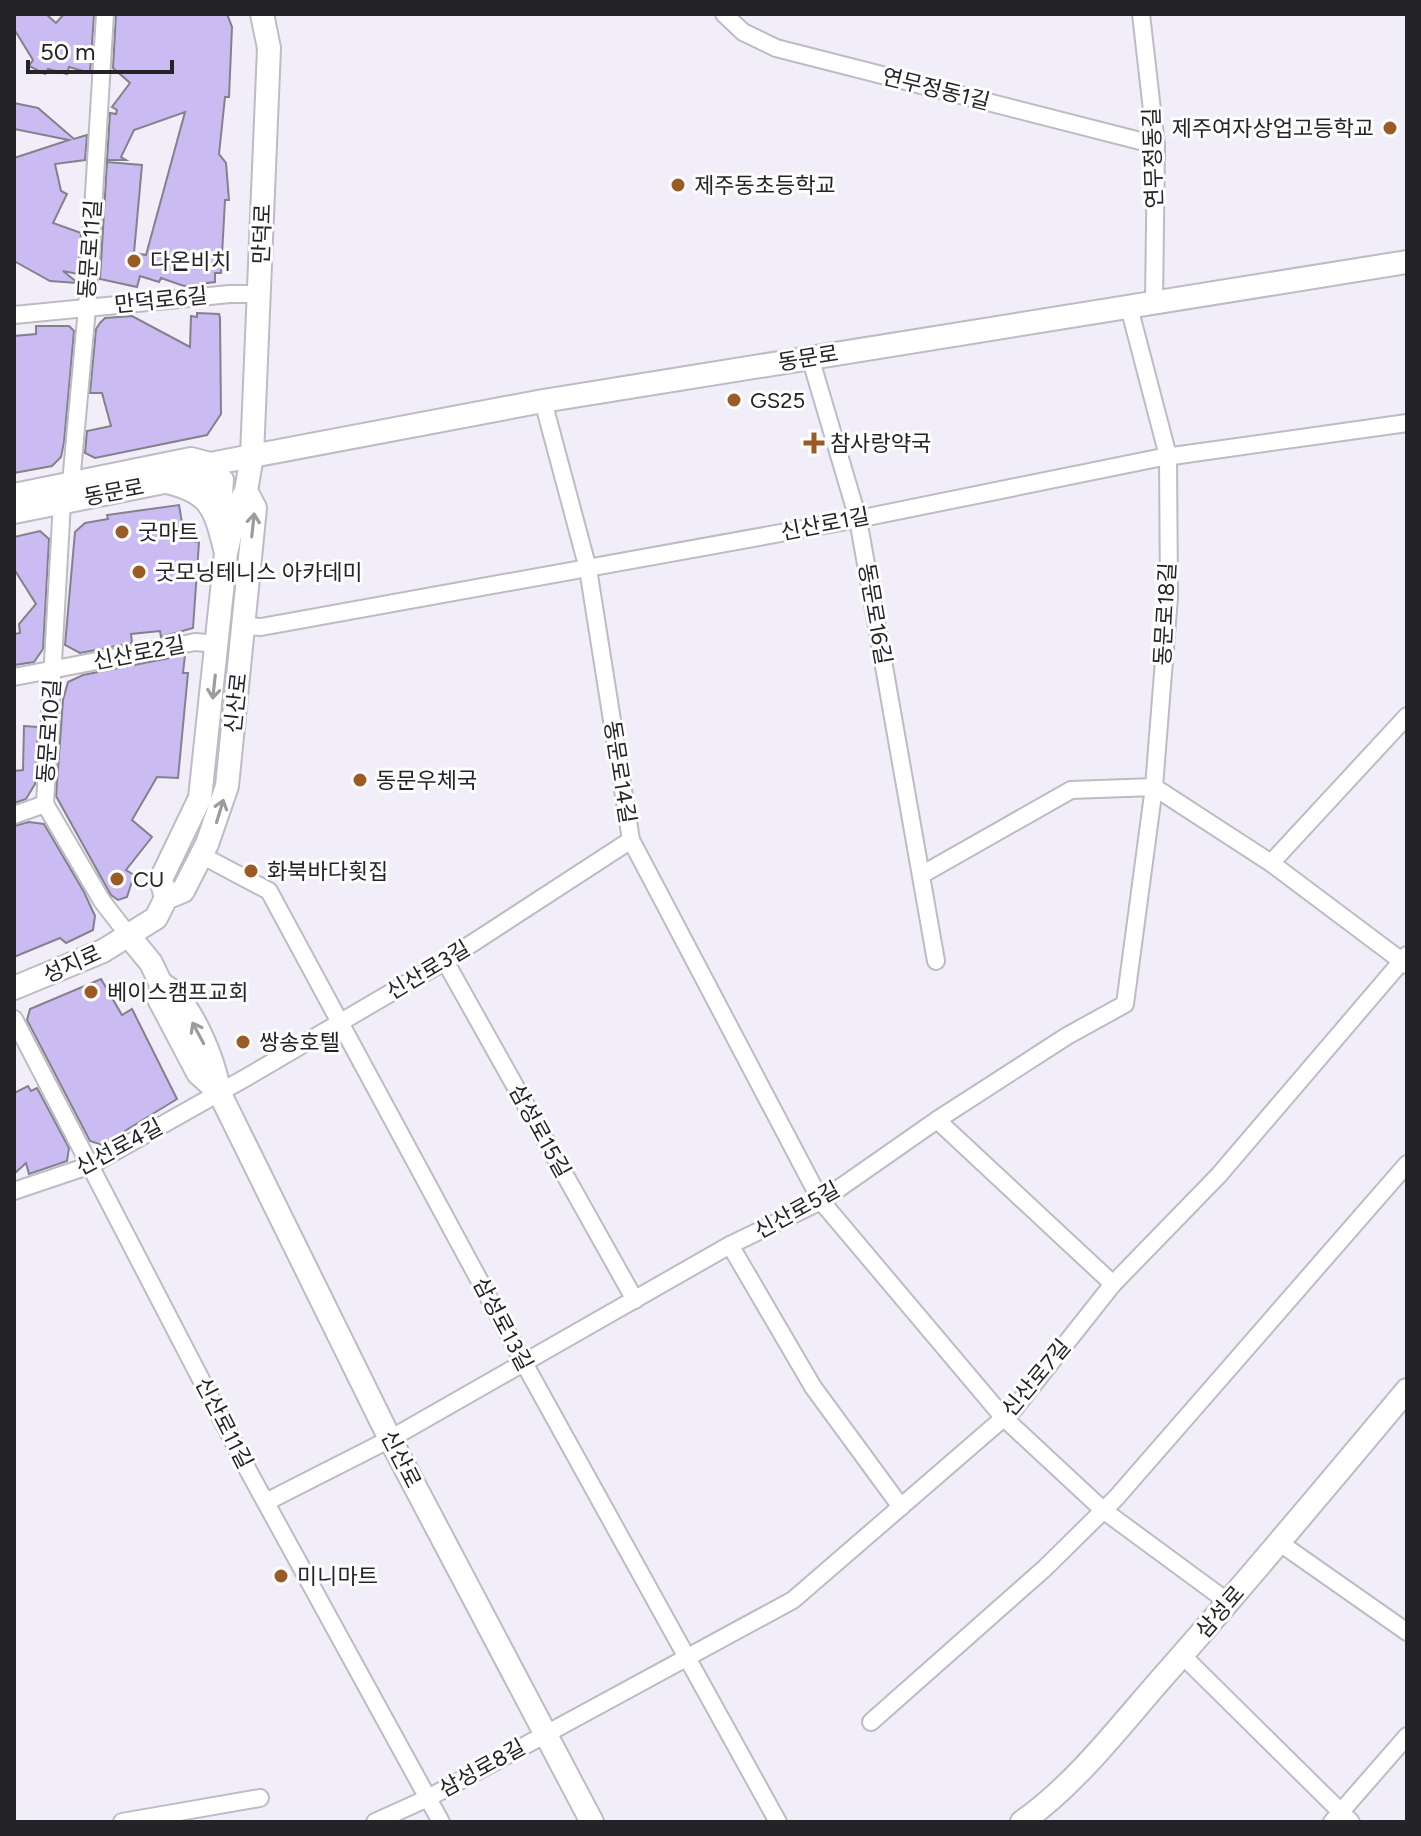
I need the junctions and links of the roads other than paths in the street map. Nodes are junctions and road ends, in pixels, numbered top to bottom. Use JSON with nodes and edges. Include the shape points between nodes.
{"nodes":[{"id":1,"x":105,"y":14,"type":"edge"},
{"id":2,"x":262,"y":14,"type":"edge"},
{"id":3,"x":724,"y":14,"type":"edge"},
{"id":4,"x":1141,"y":14,"type":"edge"},
{"id":5,"x":1156,"y":145,"type":"junction"},
{"id":6,"x":1407,"y":262,"type":"edge"},
{"id":7,"x":260,"y":294,"type":"junction"},
{"id":8,"x":1154,"y":303,"type":"junction"},
{"id":9,"x":1129,"y":307,"type":"junction"},
{"id":10,"x":87,"y":308,"type":"junction"},
{"id":11,"x":14,"y":315,"type":"edge"},
{"id":12,"x":810,"y":357,"type":"junction"},
{"id":13,"x":543,"y":401,"type":"junction"},
{"id":14,"x":1407,"y":423,"type":"edge"},
{"id":15,"x":252,"y":456,"type":"junction"},
{"id":16,"x":1168,"y":456,"type":"junction"},
{"id":17,"x":208,"y":474,"type":"junction"},
{"id":18,"x":166,"y":482,"type":"junction"},
{"id":19,"x":246,"y":491,"type":"junction"},
{"id":20,"x":67,"y":493,"type":"junction"},
{"id":21,"x":14,"y":495,"type":"edge"},
{"id":22,"x":14,"y":512,"type":"edge"},
{"id":23,"x":858,"y":519,"type":"junction"},
{"id":24,"x":226,"y":553,"type":"junction"},
{"id":25,"x":588,"y":569,"type":"junction"},
{"id":26,"x":244,"y":626,"type":"junction"},
{"id":27,"x":218,"y":644,"type":"junction"},
{"id":28,"x":53,"y":669,"type":"junction"},
{"id":29,"x":14,"y":677,"type":"edge"},
{"id":30,"x":1407,"y":716,"type":"edge"},
{"id":31,"x":1154,"y":787,"type":"junction"},
{"id":32,"x":45,"y":804,"type":"junction"},
{"id":33,"x":14,"y":815,"type":"edge"},
{"id":34,"x":631,"y":840,"type":"junction"},
{"id":35,"x":201,"y":855,"type":"junction"},
{"id":36,"x":1271,"y":863,"type":"junction"},
{"id":37,"x":923,"y":874,"type":"junction"},
{"id":38,"x":166,"y":898,"type":"junction"},
{"id":39,"x":129,"y":936,"type":"junction"},
{"id":40,"x":445,"y":961,"type":"junction"},
{"id":41,"x":936,"y":961,"type":"dead end"},
{"id":42,"x":1405,"y":961,"type":"edge"},
{"id":43,"x":14,"y":988,"type":"edge"},
{"id":44,"x":14,"y":1019,"type":"edge"},
{"id":45,"x":340,"y":1021,"type":"junction"},
{"id":46,"x":219,"y":1092,"type":"junction"},
{"id":47,"x":937,"y":1120,"type":"junction"},
{"id":48,"x":1407,"y":1164,"type":"edge"},
{"id":49,"x":91,"y":1165,"type":"junction"},
{"id":50,"x":14,"y":1191,"type":"edge"},
{"id":51,"x":821,"y":1201,"type":"junction"},
{"id":52,"x":730,"y":1245,"type":"junction"},
{"id":53,"x":1113,"y":1284,"type":"junction"},
{"id":54,"x":635,"y":1300,"type":"junction"},
{"id":55,"x":524,"y":1363,"type":"junction"},
{"id":56,"x":1406,"y":1394,"type":"edge"},
{"id":57,"x":1004,"y":1418,"type":"junction"},
{"id":58,"x":390,"y":1439,"type":"junction"},
{"id":59,"x":266,"y":1502,"type":"junction"},
{"id":60,"x":901,"y":1507,"type":"junction"},
{"id":61,"x":1103,"y":1510,"type":"junction"},
{"id":62,"x":1280,"y":1543,"type":"junction"},
{"id":63,"x":1228,"y":1602,"type":"junction"},
{"id":64,"x":1407,"y":1632,"type":"edge"},
{"id":65,"x":1182,"y":1655,"type":"junction"},
{"id":66,"x":687,"y":1658,"type":"junction"},
{"id":67,"x":871,"y":1722,"type":"dead end"},
{"id":68,"x":545,"y":1733,"type":"junction"},
{"id":69,"x":1407,"y":1736,"type":"edge"},
{"id":70,"x":260,"y":1798,"type":"dead end"},
{"id":71,"x":428,"y":1798,"type":"junction"},
{"id":72,"x":1341,"y":1819,"type":"edge"},
{"id":73,"x":122,"y":1822,"type":"edge"},
{"id":74,"x":375,"y":1822,"type":"edge"},
{"id":75,"x":441,"y":1822,"type":"edge"},
{"id":76,"x":592,"y":1822,"type":"edge"},
{"id":77,"x":778,"y":1822,"type":"edge"},
{"id":78,"x":1022,"y":1822,"type":"edge"}],
"edges":[{"from":1,"to":10,"type":"street","name":"동문로11길"},
{"from":2,"to":7,"type":"main road","name":"만덕로","via":[[269,48]]},
{"from":3,"to":5,"type":"street","name":"연무정동1길","via":[[743,32],[776,48]]},
{"from":4,"to":5,"type":"street","name":"연무정동길"},
{"from":5,"to":8,"type":"street","name":"연무정동길"},
{"from":6,"to":8,"type":"main road","name":"동문로"},
{"from":7,"to":10,"type":"street","name":"만덕로6길"},
{"from":7,"to":15,"type":"main road","name":"만덕로"},
{"from":8,"to":9,"type":"main road","name":"동문로"},
{"from":9,"to":12,"type":"main road","name":"동문로"},
{"from":9,"to":16,"type":"street","name":"동문로18길"},
{"from":10,"to":11,"type":"street","name":"만덕로6길"},
{"from":10,"to":20,"type":"street","name":"동문로11길"},
{"from":12,"to":13,"type":"main road","name":"동문로"},
{"from":12,"to":23,"type":"street","name":"동문로16길"},
{"from":13,"to":15,"type":"main road","name":"동문로"},
{"from":13,"to":25,"type":"street","name":"동문로14길"},
{"from":14,"to":16,"type":"street","name":"신산로1길"},
{"from":15,"to":17,"type":"main road","name":"동문로"},
{"from":15,"to":19,"type":"main road","name":"신산로"},
{"from":16,"to":23,"type":"street","name":"신산로1길"},
{"from":16,"to":31,"type":"street","name":"동문로18길","via":[[1169,597]]},
{"from":17,"to":18,"type":"main road","name":"동문로"},
{"from":17,"to":20,"type":"main road","name":"동문로","via":[[191,459]]},
{"from":18,"to":20,"type":"main road","name":"동문로"},
{"from":18,"to":24,"type":"main road","via":[[186,486],[207,500]]},
{"from":19,"to":24,"type":"main road","name":"신산로"},
{"from":26,"to":19,"type":"main road","name":"신산로","one_way":true,"via":[[255,508]]},
{"from":20,"to":21,"type":"main road","name":"동문로"},
{"from":20,"to":22,"type":"main road","name":"동문로"},
{"from":20,"to":28,"type":"street","name":"동문로10길"},
{"from":23,"to":25,"type":"street","name":"신산로1길"},
{"from":23,"to":37,"type":"street","name":"동문로16길"},
{"from":24,"to":27,"type":"main road","name":"신산로"},
{"from":25,"to":26,"type":"street","name":"신산로1길"},
{"from":25,"to":34,"type":"street","name":"동문로14길"},
{"from":35,"to":26,"type":"main road","name":"신산로","one_way":true,"via":[[227,786]]},
{"from":27,"to":28,"type":"street","name":"신산로2길","via":[[195,642]]},
{"from":27,"to":38,"type":"main road","name":"신산로","one_way":true,"via":[[200,798],[161,879]]},
{"from":28,"to":29,"type":"street","name":"신산로2길"},
{"from":28,"to":32,"type":"street","name":"동문로10길"},
{"from":30,"to":36,"type":"street"},
{"from":31,"to":36,"type":"street"},
{"from":31,"to":37,"type":"street","via":[[1071,790]]},
{"from":31,"to":47,"type":"street","name":"신산로5길","via":[[1125,1004]]},
{"from":32,"to":33,"type":"street"},
{"from":32,"to":39,"type":"street","name":"동문로10길"},
{"from":34,"to":40,"type":"street","name":"신산로3길"},
{"from":34,"to":51,"type":"street","name":"동문로14길"},
{"from":35,"to":38,"type":"main road","name":"신산로","via":[[183,891]]},
{"from":35,"to":45,"type":"street","name":"삼성로13길","via":[[269,891]]},
{"from":36,"to":42,"type":"street"},
{"from":37,"to":41,"type":"street","name":"동문로16길"},
{"from":38,"to":39,"type":"main road","name":"신산로","via":[[156,918]]},
{"from":39,"to":43,"type":"main road","name":"성지로"},
{"from":39,"to":46,"type":"main road","name":"신산로","via":[[151,963],[161,984],[159,999],[198,1073]]},
{"from":40,"to":45,"type":"street","name":"신산로3길"},
{"from":40,"to":54,"type":"street","name":"삼성로15길"},
{"from":42,"to":53,"type":"street","name":"신산로7길","via":[[1219,1175]]},
{"from":44,"to":49,"type":"street","name":"신산로11길"},
{"from":45,"to":46,"type":"street","name":"신산로3길"},
{"from":45,"to":55,"type":"street","name":"삼성로13길"},
{"from":46,"to":49,"type":"street","name":"신선로4길"},
{"from":46,"to":58,"type":"main road","name":"신산로"},
{"from":47,"to":51,"type":"street","name":"신산로5길"},
{"from":47,"to":53,"type":"street"},
{"from":48,"to":61,"type":"street"},
{"from":49,"to":50,"type":"street","name":"신선로4길"},
{"from":49,"to":59,"type":"street","name":"신산로11길"},
{"from":51,"to":52,"type":"street","name":"신산로5길"},
{"from":51,"to":57,"type":"street","name":"동문로14길"},
{"from":52,"to":54,"type":"street","name":"신산로5길"},
{"from":52,"to":60,"type":"street","via":[[813,1387]]},
{"from":53,"to":57,"type":"street","name":"신산로7길"},
{"from":54,"to":55,"type":"street","name":"신산로5길"},
{"from":55,"to":58,"type":"street","name":"신산로5길"},
{"from":55,"to":66,"type":"street","name":"삼성로13길"},
{"from":56,"to":62,"type":"main road","name":"삼성로"},
{"from":57,"to":60,"type":"street","name":"신산로7길"},
{"from":57,"to":61,"type":"street","name":"동문로14길"},
{"from":58,"to":59,"type":"street","name":"신산로5길"},
{"from":58,"to":68,"type":"main road","name":"신산로"},
{"from":59,"to":71,"type":"street","name":"신산로11길"},
{"from":60,"to":66,"type":"street","name":"신산로7길","via":[[793,1600]]},
{"from":61,"to":63,"type":"street","name":"동문로14길"},
{"from":61,"to":67,"type":"street"},
{"from":62,"to":63,"type":"main road","name":"삼성로"},
{"from":62,"to":64,"type":"street"},
{"from":63,"to":65,"type":"main road","name":"삼성로"},
{"from":65,"to":72,"type":"street"},
{"from":65,"to":78,"type":"main road","name":"삼성로","via":[[1088,1762]]},
{"from":66,"to":68,"type":"street","name":"신산로7길"},
{"from":66,"to":77,"type":"street","name":"삼성로13길"},
{"from":68,"to":71,"type":"street","name":"삼성로8길"},
{"from":68,"to":76,"type":"main road","name":"신산로"},
{"from":69,"to":72,"type":"street"},
{"from":70,"to":73,"type":"street"},
{"from":71,"to":74,"type":"street","name":"삼성로8길"},
{"from":71,"to":75,"type":"street","name":"신산로11길"}]}
